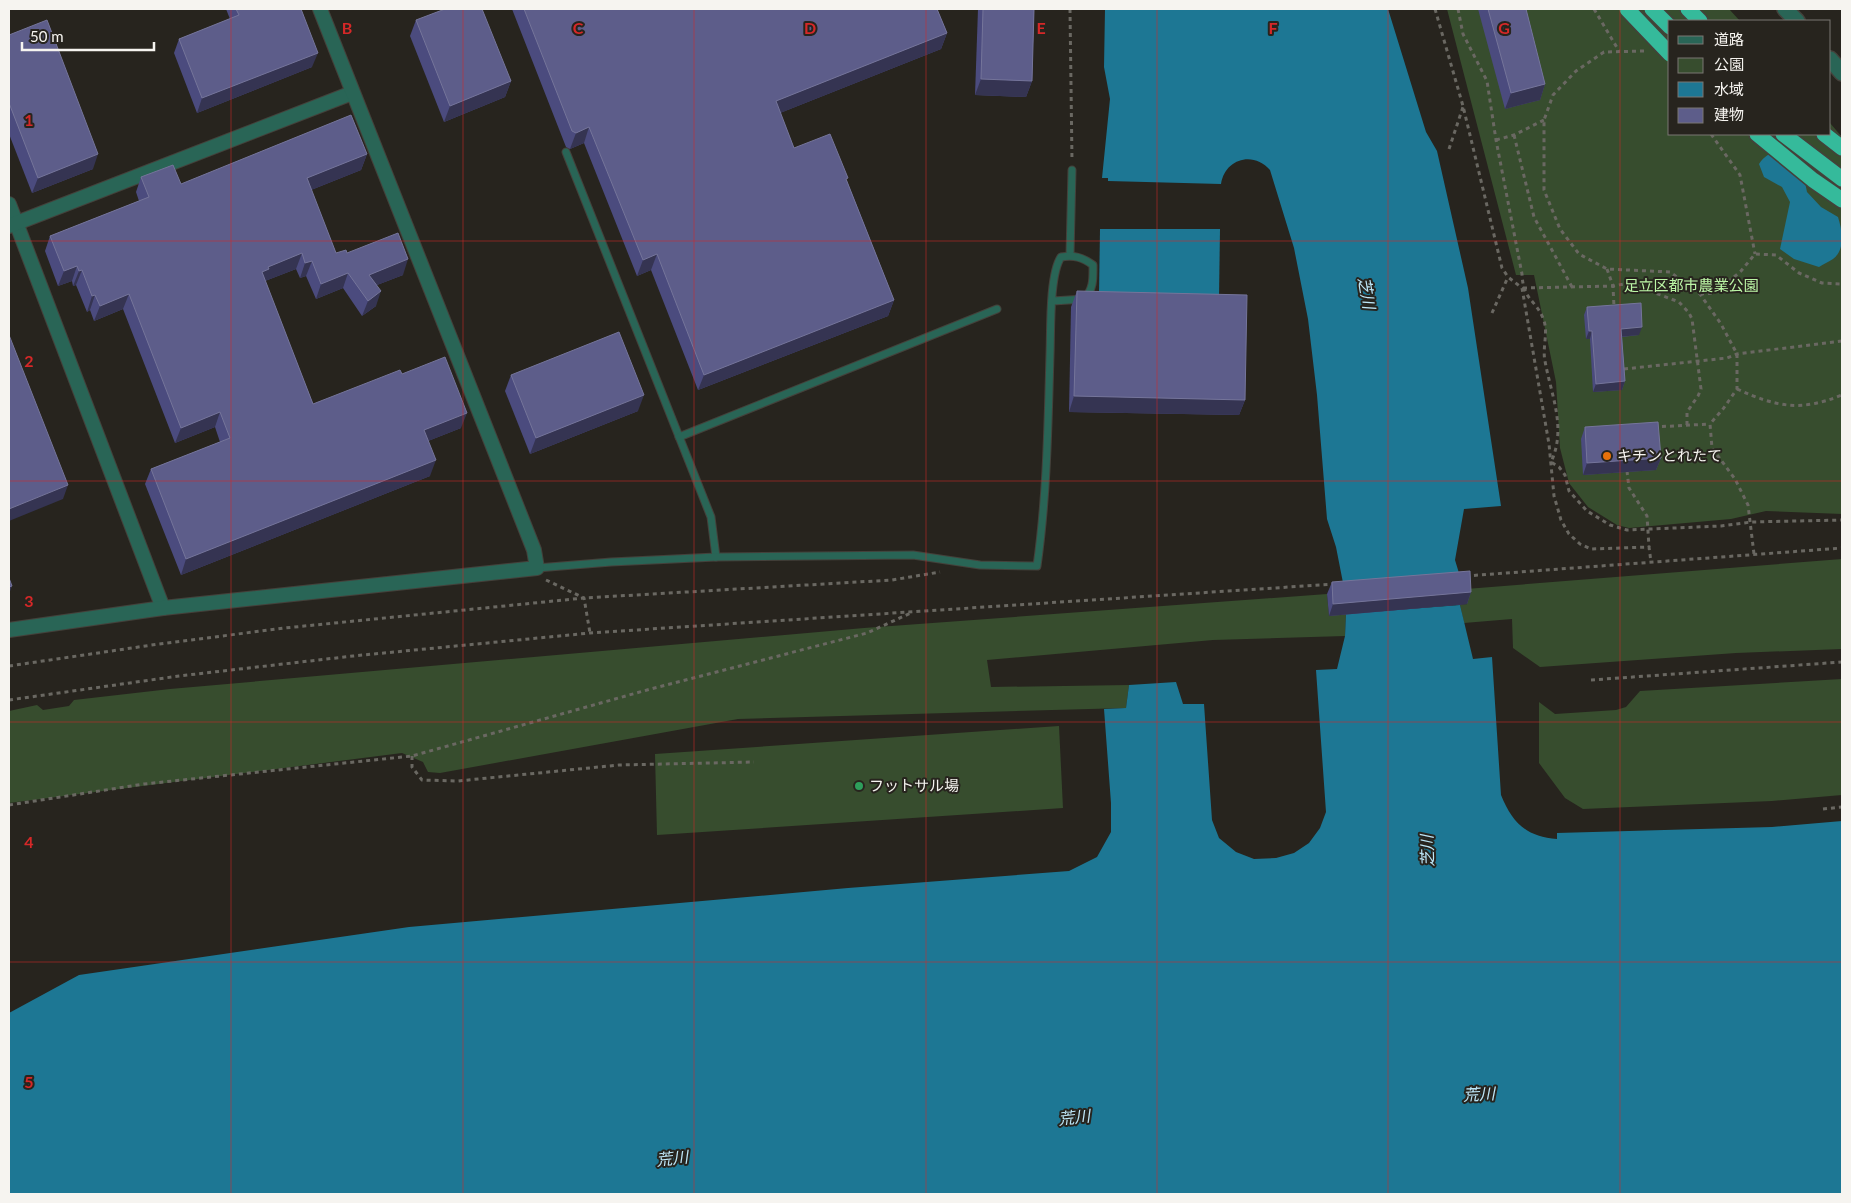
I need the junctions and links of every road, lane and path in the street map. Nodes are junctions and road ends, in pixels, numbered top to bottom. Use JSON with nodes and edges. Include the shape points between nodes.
{"nodes":[{"id":1,"x":320,"y":9,"type":"edge"},
{"id":2,"x":1070,"y":9,"type":"edge"},
{"id":3,"x":1435,"y":9,"type":"edge"},
{"id":4,"x":1458,"y":9,"type":"edge"},
{"id":5,"x":1594,"y":9,"type":"edge"},
{"id":6,"x":1627,"y":9,"type":"edge"},
{"id":7,"x":1652,"y":9,"type":"edge"},
{"id":8,"x":1688,"y":9,"type":"edge"},
{"id":9,"x":1786,"y":9,"type":"edge"},
{"id":10,"x":1699,"y":20,"type":"edge"},
{"id":11,"x":1796,"y":20,"type":"edge"},
{"id":12,"x":1668,"y":25,"type":"edge"},
{"id":13,"x":1619,"y":51,"type":"junction"},
{"id":14,"x":1649,"y":51,"type":"dead end"},
{"id":15,"x":1668,"y":52,"type":"edge"},
{"id":16,"x":1831,"y":60,"type":"edge"},
{"id":17,"x":1842,"y":73,"type":"edge"},
{"id":18,"x":352,"y":93,"type":"junction"},
{"id":19,"x":1463,"y":106,"type":"junction"},
{"id":20,"x":1544,"y":120,"type":"junction"},
{"id":21,"x":1514,"y":135,"type":"junction"},
{"id":22,"x":1712,"y":135,"type":"edge"},
{"id":23,"x":1758,"y":135,"type":"edge"},
{"id":24,"x":1784,"y":135,"type":"edge"},
{"id":25,"x":1825,"y":135,"type":"edge"},
{"id":26,"x":1496,"y":140,"type":"junction"},
{"id":27,"x":1842,"y":148,"type":"edge"},
{"id":28,"x":1449,"y":149,"type":"dead end"},
{"id":29,"x":566,"y":152,"type":"dead end"},
{"id":30,"x":1072,"y":170,"type":"joint"},
{"id":31,"x":1842,"y":179,"type":"edge"},
{"id":32,"x":1842,"y":200,"type":"edge"},
{"id":33,"x":9,"y":204,"type":"edge"},
{"id":34,"x":12,"y":225,"type":"edge"},
{"id":35,"x":1755,"y":254,"type":"junction"},
{"id":36,"x":1070,"y":256,"type":"junction"},
{"id":37,"x":1608,"y":269,"type":"junction"},
{"id":38,"x":1508,"y":277,"type":"junction"},
{"id":39,"x":1842,"y":284,"type":"edge"},
{"id":40,"x":1612,"y":286,"type":"junction"},
{"id":41,"x":1572,"y":287,"type":"junction"},
{"id":42,"x":1522,"y":288,"type":"junction"},
{"id":43,"x":1700,"y":294,"type":"junction"},
{"id":44,"x":1053,"y":301,"type":"junction"},
{"id":45,"x":997,"y":309,"type":"dead end"},
{"id":46,"x":1614,"y":312,"type":"edge"},
{"id":47,"x":1492,"y":314,"type":"dead end"},
{"id":48,"x":1842,"y":340,"type":"edge"},
{"id":49,"x":1737,"y":354,"type":"junction"},
{"id":50,"x":1697,"y":361,"type":"junction"},
{"id":51,"x":1624,"y":369,"type":"edge"},
{"id":52,"x":1737,"y":389,"type":"junction"},
{"id":53,"x":1842,"y":395,"type":"edge"},
{"id":54,"x":1710,"y":424,"type":"junction"},
{"id":55,"x":1687,"y":425,"type":"junction"},
{"id":56,"x":1648,"y":427,"type":"edge"},
{"id":57,"x":679,"y":437,"type":"junction"},
{"id":58,"x":1551,"y":462,"type":"junction"},
{"id":59,"x":1627,"y":471,"type":"edge"},
{"id":60,"x":1842,"y":520,"type":"edge"},
{"id":61,"x":1751,"y":522,"type":"junction"},
{"id":62,"x":1648,"y":529,"type":"junction"},
{"id":63,"x":1649,"y":547,"type":"junction"},
{"id":64,"x":1842,"y":548,"type":"edge"},
{"id":65,"x":1754,"y":554,"type":"junction"},
{"id":66,"x":716,"y":557,"type":"junction"},
{"id":67,"x":1651,"y":562,"type":"junction"},
{"id":68,"x":941,"y":572,"type":"dead end"},
{"id":69,"x":540,"y":573,"type":"junction"},
{"id":70,"x":1465,"y":576,"type":"edge"},
{"id":71,"x":1341,"y":584,"type":"edge"},
{"id":72,"x":584,"y":598,"type":"junction"},
{"id":73,"x":163,"y":608,"type":"junction"},
{"id":74,"x":916,"y":610,"type":"junction"},
{"id":75,"x":9,"y":630,"type":"edge"},
{"id":76,"x":590,"y":633,"type":"junction"},
{"id":77,"x":1842,"y":662,"type":"edge"},
{"id":78,"x":9,"y":666,"type":"edge"},
{"id":79,"x":1591,"y":680,"type":"dead end"},
{"id":80,"x":9,"y":700,"type":"edge"},
{"id":81,"x":412,"y":756,"type":"junction"},
{"id":82,"x":754,"y":762,"type":"dead end"},
{"id":83,"x":9,"y":805,"type":"edge"},
{"id":84,"x":1842,"y":807,"type":"edge"},
{"id":85,"x":1823,"y":809,"type":"dead end"}],
"edges":[{"from":1,"to":18,"type":"street"},
{"from":2,"to":30,"type":"path"},
{"from":3,"to":19,"type":"path"},
{"from":4,"to":26,"type":"path","via":[[1463,34],[1487,81]]},
{"from":5,"to":13,"type":"path"},
{"from":6,"to":15,"type":"highway","bridge":true},
{"from":7,"to":12,"type":"highway"},
{"from":8,"to":10,"type":"highway"},
{"from":9,"to":11,"type":"street"},
{"from":13,"to":14,"type":"path"},
{"from":13,"to":20,"type":"path","via":[[1604,52],[1576,71],[1552,95]]},
{"from":16,"to":17,"type":"street"},
{"from":18,"to":34,"type":"street"},
{"from":18,"to":69,"type":"street","via":[[534,550]]},
{"from":19,"to":28,"type":"path"},
{"from":19,"to":38,"type":"path","via":[[1502,268]]},
{"from":20,"to":21,"type":"path"},
{"from":20,"to":37,"type":"path","via":[[1544,190],[1560,229],[1580,254]]},
{"from":21,"to":26,"type":"path"},
{"from":21,"to":41,"type":"path","via":[[1534,217]]},
{"from":22,"to":35,"type":"path","via":[[1740,174]]},
{"from":23,"to":32,"type":"highway"},
{"from":24,"to":31,"type":"highway"},
{"from":25,"to":27,"type":"highway"},
{"from":26,"to":42,"type":"path"},
{"from":29,"to":57,"type":"lane"},
{"from":30,"to":36,"type":"lane"},
{"from":33,"to":34,"type":"street"},
{"from":34,"to":73,"type":"street"},
{"from":35,"to":39,"type":"path","via":[[1776,255],[1799,273],[1822,284]]},
{"from":35,"to":43,"type":"path","via":[[1742,271],[1715,293]]},
{"from":36,"to":44,"type":"lane","via":[[1060,257],[1055,265]]},
{"from":36,"to":44,"type":"lane","via":[[1081,257],[1093,265],[1093,286],[1084,299]]},
{"from":37,"to":40,"type":"path"},
{"from":37,"to":43,"type":"path","via":[[1670,272]]},
{"from":38,"to":42,"type":"path"},
{"from":38,"to":47,"type":"path"},
{"from":40,"to":41,"type":"path"},
{"from":40,"to":46,"type":"path"},
{"from":40,"to":50,"type":"path","via":[[1629,283],[1678,302],[1692,319]]},
{"from":41,"to":42,"type":"path"},
{"from":42,"to":58,"type":"path"},
{"from":42,"to":58,"type":"path","via":[[1543,318],[1546,334],[1544,359],[1555,400],[1559,438]]},
{"from":43,"to":49,"type":"path"},
{"from":44,"to":66,"type":"lane","via":[[1045,494],[1037,566],[980,565],[913,555]]},
{"from":45,"to":57,"type":"lane"},
{"from":48,"to":49,"type":"path"},
{"from":49,"to":50,"type":"path"},
{"from":49,"to":52,"type":"path"},
{"from":50,"to":51,"type":"path"},
{"from":50,"to":55,"type":"path","via":[[1701,389],[1687,412]]},
{"from":52,"to":53,"type":"path","via":[[1771,403],[1788,405],[1819,404]]},
{"from":52,"to":54,"type":"path"},
{"from":54,"to":55,"type":"path"},
{"from":54,"to":61,"type":"path","via":[[1712,448],[1742,490]]},
{"from":55,"to":56,"type":"path"},
{"from":57,"to":66,"type":"lane","via":[[711,517]]},
{"from":58,"to":62,"type":"path","via":[[1565,475],[1568,491],[1587,511],[1621,528]]},
{"from":58,"to":63,"type":"path","via":[[1554,496],[1561,520],[1580,544],[1591,549]]},
{"from":59,"to":62,"type":"path","via":[[1629,488],[1647,516]]},
{"from":60,"to":61,"type":"path"},
{"from":61,"to":62,"type":"path"},
{"from":61,"to":65,"type":"path"},
{"from":62,"to":63,"type":"path"},
{"from":63,"to":67,"type":"path"},
{"from":64,"to":65,"type":"path"},
{"from":65,"to":67,"type":"path"},
{"from":66,"to":69,"type":"lane","via":[[611,562]]},
{"from":67,"to":70,"type":"path"},
{"from":68,"to":72,"type":"path","via":[[892,580]]},
{"from":69,"to":72,"type":"path"},
{"from":69,"to":73,"type":"street"},
{"from":71,"to":74,"type":"path"},
{"from":72,"to":76,"type":"path"},
{"from":72,"to":78,"type":"path","via":[[285,628]]},
{"from":73,"to":75,"type":"street"},
{"from":74,"to":76,"type":"path"},
{"from":74,"to":81,"type":"path","via":[[867,633]]},
{"from":76,"to":80,"type":"path","via":[[179,676]]},
{"from":77,"to":79,"type":"path"},
{"from":81,"to":82,"type":"path","via":[[412,767],[422,780],[458,781],[619,765]]},
{"from":81,"to":83,"type":"path","via":[[144,784]]},
{"from":84,"to":85,"type":"path"}]}
